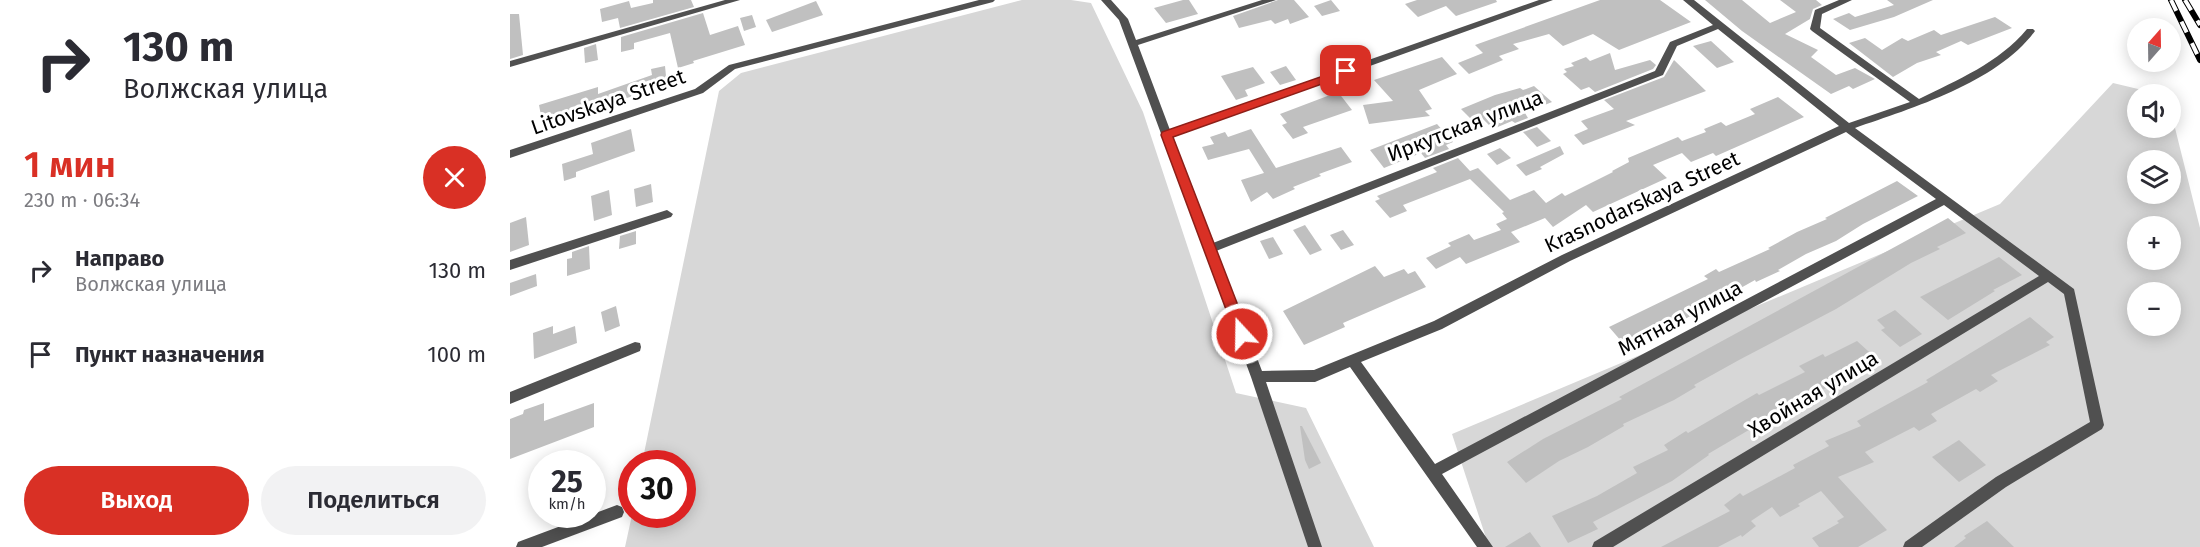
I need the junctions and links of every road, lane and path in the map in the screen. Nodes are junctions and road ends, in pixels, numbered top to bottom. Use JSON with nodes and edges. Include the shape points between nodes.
{"nodes":[{"id":1,"x":735,"y":0,"type":"edge"},
{"id":2,"x":990,"y":0,"type":"edge"},
{"id":3,"x":1106,"y":0,"type":"edge"},
{"id":4,"x":1271,"y":0,"type":"edge"},
{"id":5,"x":1548,"y":0,"type":"edge"},
{"id":6,"x":1688,"y":0,"type":"edge"},
{"id":7,"x":1847,"y":0,"type":"edge"},
{"id":8,"x":1720,"y":25,"type":"junction"},
{"id":9,"x":2030,"y":31,"type":"dead end"},
{"id":10,"x":1132,"y":44,"type":"junction"},
{"id":11,"x":510,"y":64,"type":"edge"},
{"id":12,"x":1918,"y":103,"type":"junction"},
{"id":13,"x":1847,"y":127,"type":"junction"},
{"id":14,"x":1167,"y":135,"type":"junction"},
{"id":15,"x":510,"y":154,"type":"edge"},
{"id":16,"x":1945,"y":199,"type":"junction"},
{"id":17,"x":667,"y":214,"type":"dead end"},
{"id":18,"x":1209,"y":249,"type":"junction"},
{"id":19,"x":510,"y":265,"type":"edge"},
{"id":20,"x":2049,"y":276,"type":"junction"},
{"id":21,"x":635,"y":347,"type":"dead end"},
{"id":22,"x":1353,"y":361,"type":"junction"},
{"id":23,"x":1258,"y":377,"type":"junction"},
{"id":24,"x":510,"y":398,"type":"edge"},
{"id":25,"x":1433,"y":472,"type":"junction"},
{"id":26,"x":617,"y":513,"type":"dead end"},
{"id":27,"x":522,"y":547,"type":"edge"},
{"id":28,"x":1316,"y":547,"type":"edge"},
{"id":29,"x":1486,"y":547,"type":"edge"},
{"id":30,"x":1599,"y":547,"type":"edge"},
{"id":31,"x":1911,"y":547,"type":"edge"}],
"edges":[{"from":1,"to":11,"type":"street"},
{"from":2,"to":15,"type":"street","name":"Litovskaya Street","via":[[732,67],[699,91]]},
{"from":3,"to":10,"type":"street","via":[[1123,19]]},
{"from":4,"to":10,"type":"street"},
{"from":5,"to":14,"type":"street"},
{"from":6,"to":8,"type":"street"},
{"from":7,"to":12,"type":"street","via":[[1818,12],[1815,29]]},
{"from":8,"to":13,"type":"street"},
{"from":8,"to":18,"type":"street","name":"Иркутская улица","via":[[1673,44],[1659,73]]},
{"from":9,"to":12,"type":"street","name":"Krasnodarskaya Street","via":[[2019,46],[1974,76]]},
{"from":10,"to":14,"type":"street"},
{"from":12,"to":13,"type":"street","name":"Krasnodarskaya Street"},
{"from":13,"to":16,"type":"street"},
{"from":13,"to":22,"type":"street","name":"Krasnodarskaya Street","via":[[1566,258],[1438,325]]},
{"from":14,"to":18,"type":"street"},
{"from":16,"to":20,"type":"street"},
{"from":16,"to":25,"type":"street","name":"Мятная улица"},
{"from":17,"to":19,"type":"street"},
{"from":18,"to":23,"type":"street"},
{"from":20,"to":30,"type":"street","name":"Хвойная улица"},
{"from":20,"to":31,"type":"street","via":[[2070,292],[2097,425],[2001,482]]},
{"from":21,"to":24,"type":"street"},
{"from":22,"to":23,"type":"street","name":"Krasnodarskaya Street","via":[[1314,376]]},
{"from":22,"to":25,"type":"street"},
{"from":23,"to":28,"type":"street"},
{"from":25,"to":29,"type":"street"},
{"from":26,"to":27,"type":"street"}]}
